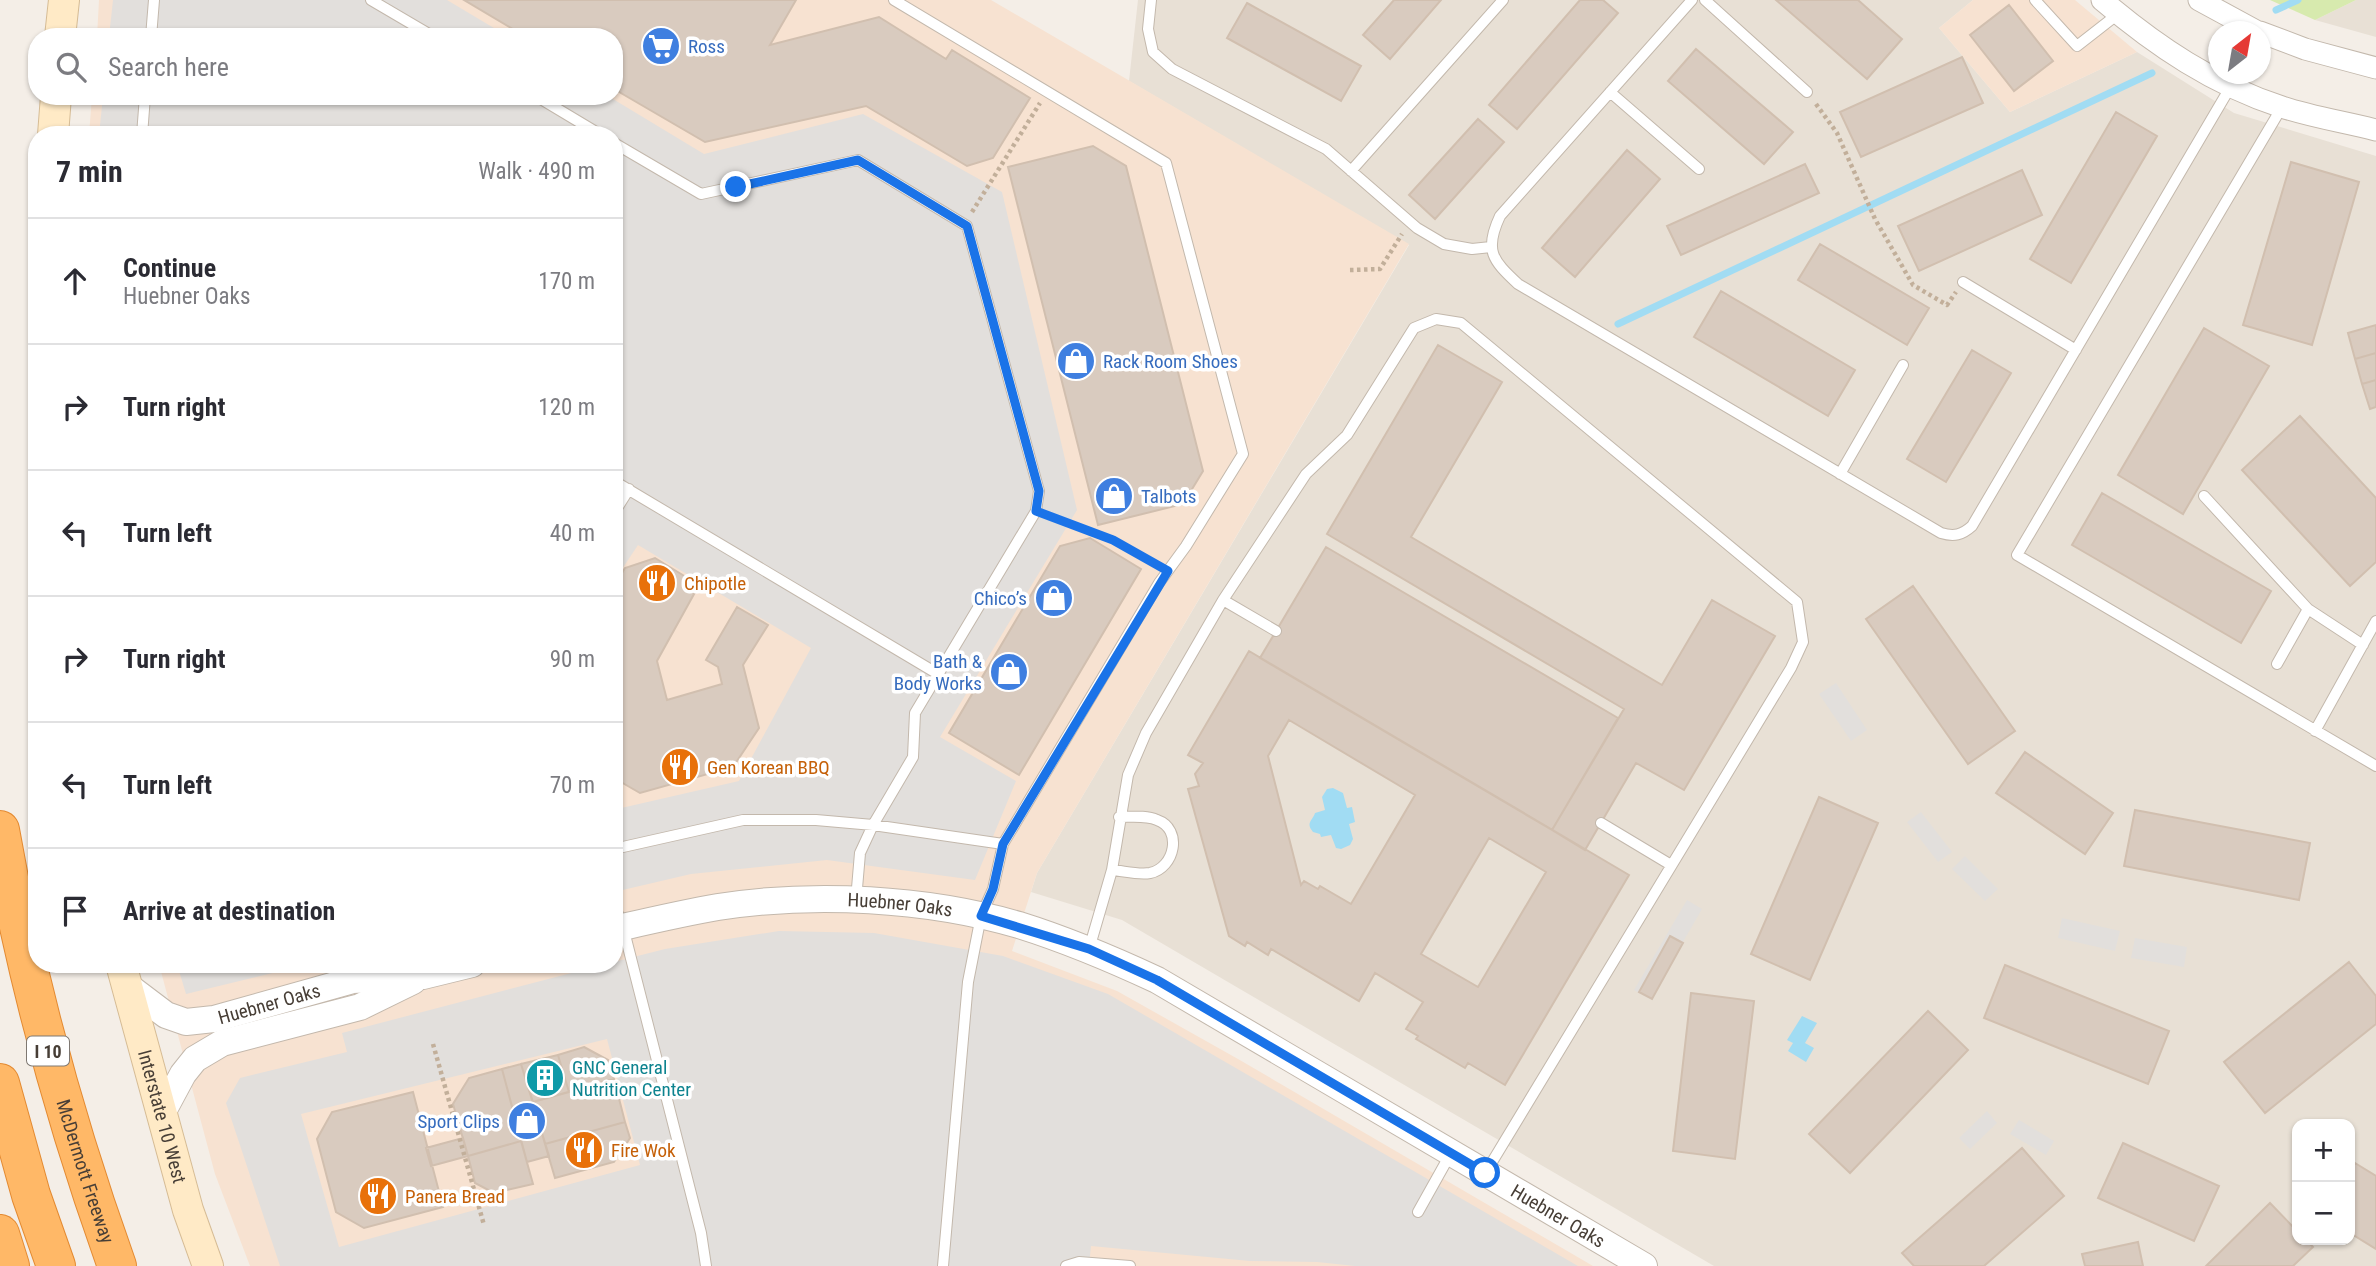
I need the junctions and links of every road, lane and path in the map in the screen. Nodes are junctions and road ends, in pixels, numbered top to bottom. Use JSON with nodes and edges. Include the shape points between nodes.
{"nodes":[{"id":1,"x":64,"y":0,"type":"edge"},
{"id":2,"x":154,"y":0,"type":"edge"},
{"id":3,"x":371,"y":0,"type":"edge"},
{"id":4,"x":894,"y":0,"type":"edge"},
{"id":5,"x":1151,"y":0,"type":"edge"},
{"id":6,"x":1503,"y":0,"type":"edge"},
{"id":7,"x":1692,"y":0,"type":"edge"},
{"id":8,"x":1705,"y":0,"type":"edge"},
{"id":9,"x":2035,"y":0,"type":"edge"},
{"id":10,"x":2199,"y":0,"type":"edge"},
{"id":11,"x":2110,"y":7,"type":"edge"},
{"id":12,"x":2239,"y":21,"type":"edge"},
{"id":13,"x":61,"y":28,"type":"edge"},
{"id":14,"x":152,"y":28,"type":"edge"},
{"id":15,"x":419,"y":28,"type":"edge"},
{"id":16,"x":2271,"y":36,"type":"edge"},
{"id":17,"x":2376,"y":68,"type":"edge"},
{"id":18,"x":2231,"y":86,"type":"junction"},
{"id":19,"x":1047,"y":91,"type":"junction"},
{"id":20,"x":1610,"y":92,"type":"junction"},
{"id":21,"x":1807,"y":92,"type":"joint"},
{"id":22,"x":55,"y":105,"type":"edge"},
{"id":23,"x":144,"y":105,"type":"edge"},
{"id":24,"x":551,"y":105,"type":"edge"},
{"id":25,"x":2282,"y":107,"type":"junction"},
{"id":26,"x":54,"y":126,"type":"edge"},
{"id":27,"x":143,"y":126,"type":"edge"},
{"id":28,"x":586,"y":126,"type":"edge"},
{"id":29,"x":2376,"y":130,"type":"edge"},
{"id":30,"x":623,"y":148,"type":"edge"},
{"id":31,"x":1699,"y":169,"type":"dead end"},
{"id":32,"x":1351,"y":171,"type":"junction"},
{"id":33,"x":1410,"y":222,"type":"junction"},
{"id":34,"x":964,"y":224,"type":"junction"},
{"id":35,"x":1490,"y":247,"type":"junction"},
{"id":36,"x":1350,"y":270,"type":"dead end"},
{"id":37,"x":1963,"y":282,"type":"joint"},
{"id":38,"x":2076,"y":350,"type":"junction"},
{"id":39,"x":1903,"y":365,"type":"dead end"},
{"id":40,"x":1840,"y":474,"type":"junction"},
{"id":41,"x":623,"y":486,"type":"edge"},
{"id":42,"x":629,"y":489,"type":"junction"},
{"id":43,"x":2204,"y":496,"type":"dead end"},
{"id":44,"x":623,"y":499,"type":"edge"},
{"id":45,"x":1036,"y":511,"type":"junction"},
{"id":46,"x":1168,"y":571,"type":"junction"},
{"id":47,"x":1223,"y":600,"type":"junction"},
{"id":48,"x":2308,"y":609,"type":"junction"},
{"id":49,"x":2376,"y":621,"type":"edge"},
{"id":50,"x":1276,"y":631,"type":"dead end"},
{"id":51,"x":2362,"y":645,"type":"junction"},
{"id":52,"x":2277,"y":664,"type":"dead end"},
{"id":53,"x":938,"y":674,"type":"junction"},
{"id":54,"x":2315,"y":731,"type":"junction"},
{"id":55,"x":2376,"y":766,"type":"edge"},
{"id":56,"x":1119,"y":817,"type":"junction"},
{"id":57,"x":1601,"y":823,"type":"dead end"},
{"id":58,"x":873,"y":825,"type":"junction"},
{"id":59,"x":0,"y":830,"type":"edge"},
{"id":60,"x":1003,"y":844,"type":"junction"},
{"id":61,"x":623,"y":847,"type":"edge"},
{"id":62,"x":1671,"y":865,"type":"junction"},
{"id":63,"x":1112,"y":870,"type":"junction"},
{"id":64,"x":856,"y":900,"type":"junction"},
{"id":65,"x":981,"y":916,"type":"junction"},
{"id":66,"x":623,"y":919,"type":"edge"},
{"id":67,"x":623,"y":942,"type":"edge"},
{"id":68,"x":1089,"y":949,"type":"junction"},
{"id":69,"x":28,"y":966,"type":"edge"},
{"id":70,"x":30,"y":973,"type":"edge"},
{"id":71,"x":435,"y":973,"type":"edge"},
{"id":72,"x":123,"y":974,"type":"edge"},
{"id":73,"x":423,"y":976,"type":"junction"},
{"id":74,"x":433,"y":1044,"type":"dead end"},
{"id":75,"x":0,"y":1083,"type":"edge"},
{"id":76,"x":161,"y":1115,"type":"junction"},
{"id":77,"x":1451,"y":1152,"type":"junction"},
{"id":78,"x":1485,"y":1173,"type":"junction"},
{"id":79,"x":1418,"y":1212,"type":"dead end"},
{"id":80,"x":484,"y":1225,"type":"dead end"},
{"id":81,"x":0,"y":1234,"type":"edge"},
{"id":82,"x":10,"y":1266,"type":"edge"},
{"id":83,"x":56,"y":1266,"type":"edge"},
{"id":84,"x":117,"y":1266,"type":"edge"},
{"id":85,"x":208,"y":1266,"type":"edge"},
{"id":86,"x":706,"y":1266,"type":"edge"},
{"id":87,"x":943,"y":1266,"type":"edge"},
{"id":88,"x":1066,"y":1266,"type":"edge"},
{"id":89,"x":1130,"y":1266,"type":"edge"},
{"id":90,"x":1644,"y":1266,"type":"edge"}],
"edges":[{"from":1,"to":13,"type":"main road"},
{"from":2,"to":14,"type":"lane"},
{"from":3,"to":15,"type":"lane"},
{"from":4,"to":19,"type":"lane"},
{"from":5,"to":32,"type":"lane","via":[[1148,29],[1153,52],[1172,69],[1326,149]]},
{"from":6,"to":32,"type":"lane"},
{"from":7,"to":20,"type":"lane"},
{"from":8,"to":21,"type":"lane"},
{"from":9,"to":11,"type":"lane","via":[[2077,46]]},
{"from":10,"to":12,"type":"street"},
{"from":11,"to":18,"type":"street","via":[[2178,59]]},
{"from":16,"to":17,"type":"street"},
{"from":18,"to":25,"type":"street"},
{"from":18,"to":38,"type":"lane"},
{"from":19,"to":34,"type":"path"},
{"from":19,"to":46,"type":"lane","via":[[1166,163],[1242,454]]},
{"from":20,"to":31,"type":"lane"},
{"from":20,"to":35,"type":"lane","via":[[1500,216]]},
{"from":21,"to":37,"type":"path","via":[[1837,133],[1875,219],[1913,285],[1947,305]]},
{"from":22,"to":26,"type":"main road"},
{"from":23,"to":27,"type":"lane"},
{"from":24,"to":28,"type":"lane"},
{"from":25,"to":29,"type":"street"},
{"from":25,"to":54,"type":"lane","via":[[2017,555]]},
{"from":30,"to":34,"type":"lane","via":[[701,194],[858,160]]},
{"from":32,"to":33,"type":"lane"},
{"from":33,"to":35,"type":"lane","via":[[1444,244]]},
{"from":33,"to":36,"type":"path","via":[[1380,269]]},
{"from":34,"to":45,"type":"lane","via":[[1039,491]]},
{"from":35,"to":40,"type":"lane","via":[[1497,265],[1518,284]]},
{"from":37,"to":38,"type":"lane"},
{"from":38,"to":40,"type":"lane","via":[[1965,533],[1941,533]]},
{"from":39,"to":40,"type":"lane"},
{"from":41,"to":42,"type":"lane"},
{"from":42,"to":44,"type":"lane"},
{"from":42,"to":53,"type":"lane"},
{"from":43,"to":48,"type":"lane"},
{"from":45,"to":46,"type":"path","via":[[1113,540]]},
{"from":45,"to":53,"type":"lane"},
{"from":46,"to":60,"type":"lane"},
{"from":47,"to":50,"type":"lane"},
{"from":47,"to":56,"type":"lane","via":[[1146,733],[1128,775]]},
{"from":47,"to":62,"type":"lane","via":[[1306,474],[1347,435],[1414,328],[1436,319],[1461,323],[1797,602],[1803,642],[1791,668]]},
{"from":48,"to":51,"type":"lane"},
{"from":48,"to":52,"type":"lane"},
{"from":49,"to":51,"type":"lane"},
{"from":51,"to":54,"type":"lane"},
{"from":53,"to":58,"type":"lane","via":[[915,713],[913,757]]},
{"from":54,"to":55,"type":"lane"},
{"from":56,"to":63,"type":"lane"},
{"from":56,"to":63,"type":"lane","via":[[1158,820],[1174,844],[1172,854],[1151,873]]},
{"from":57,"to":62,"type":"lane"},
{"from":58,"to":60,"type":"lane"},
{"from":58,"to":61,"type":"lane","via":[[744,820]]},
{"from":58,"to":64,"type":"lane","via":[[860,853]]},
{"from":59,"to":69,"type":"highway","name":"McDermott Freeway","number":"I 10"},
{"from":60,"to":65,"type":"lane","via":[[993,889]]},
{"from":62,"to":78,"type":"lane"},
{"from":63,"to":68,"type":"lane"},
{"from":64,"to":65,"type":"street","name":"Huebner Oaks"},
{"from":64,"to":66,"type":"street","name":"Huebner Oaks","via":[[794,900]]},
{"from":65,"to":68,"type":"street","name":"Huebner Oaks"},
{"from":65,"to":87,"type":"lane","via":[[968,982]]},
{"from":67,"to":86,"type":"lane"},
{"from":68,"to":77,"type":"street","name":"Huebner Oaks","via":[[1157,980]]},
{"from":70,"to":84,"type":"highway","name":"McDermott Freeway","number":"I 10","via":[[50,1057]]},
{"from":71,"to":73,"type":"street","name":"Huebner Oaks"},
{"from":72,"to":73,"type":"street","name":"Huebner Oaks","via":[[166,1015],[186,1022],[214,1019],[353,980]]},
{"from":72,"to":76,"type":"main road","name":"Interstate 10 West"},
{"from":73,"to":76,"type":"street","name":"Huebner Oaks","via":[[360,1007],[222,1042],[195,1059]]},
{"from":74,"to":80,"type":"path"},
{"from":75,"to":83,"type":"highway"},
{"from":76,"to":85,"type":"main road","name":"Interstate 10 West"},
{"from":77,"to":78,"type":"street","name":"Huebner Oaks"},
{"from":77,"to":79,"type":"lane"},
{"from":78,"to":90,"type":"street","name":"Huebner Oaks"},
{"from":81,"to":82,"type":"highway"},
{"from":88,"to":89,"type":"lane","via":[[1079,1262]]}]}
